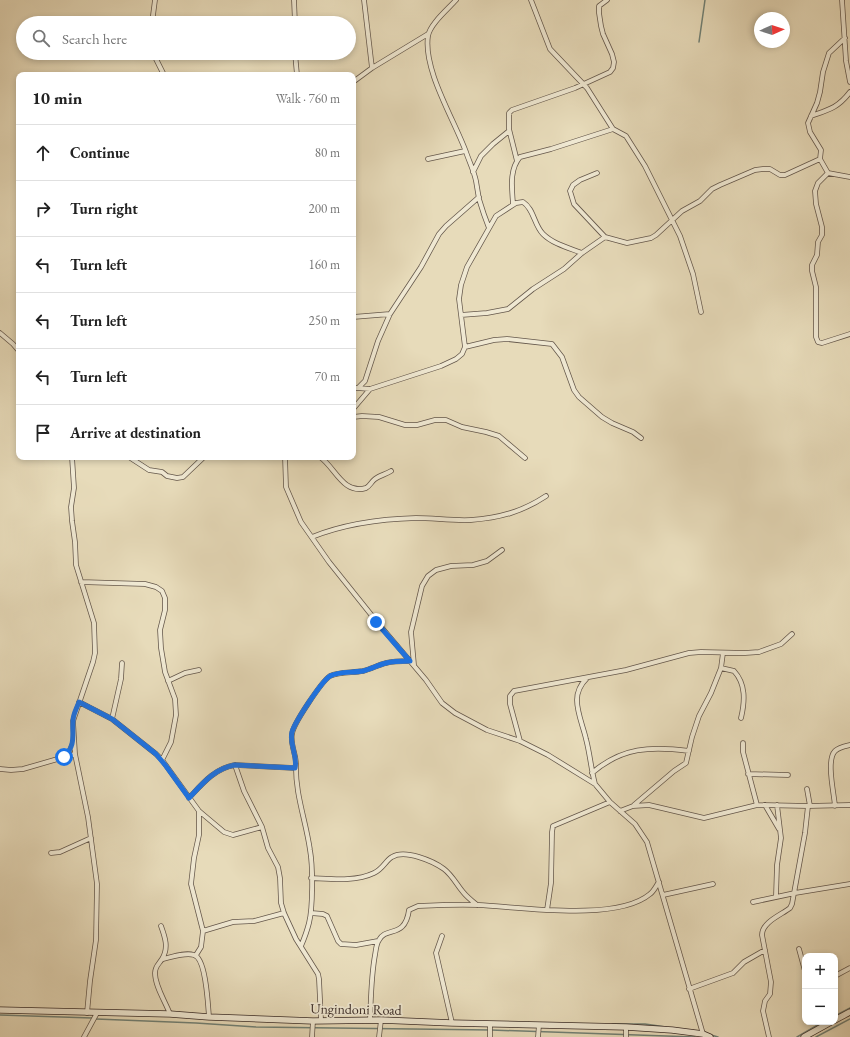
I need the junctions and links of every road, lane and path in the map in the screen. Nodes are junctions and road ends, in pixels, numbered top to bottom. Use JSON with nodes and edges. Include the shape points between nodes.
{"nodes":[{"id":1,"x":155,"y":0,"type":"edge"},
{"id":2,"x":294,"y":0,"type":"edge"},
{"id":3,"x":364,"y":0,"type":"edge"},
{"id":4,"x":456,"y":0,"type":"edge"},
{"id":5,"x":531,"y":0,"type":"edge"},
{"id":6,"x":607,"y":0,"type":"edge"},
{"id":7,"x":842,"y":0,"type":"edge"},
{"id":8,"x":153,"y":16,"type":"edge"},
{"id":9,"x":295,"y":16,"type":"edge"},
{"id":10,"x":428,"y":34,"type":"junction"},
{"id":11,"x":845,"y":38,"type":"junction"},
{"id":12,"x":157,"y":60,"type":"edge"},
{"id":13,"x":295,"y":60,"type":"edge"},
{"id":14,"x":372,"y":68,"type":"junction"},
{"id":15,"x":162,"y":72,"type":"edge"},
{"id":16,"x":296,"y":72,"type":"edge"},
{"id":17,"x":356,"y":80,"type":"edge"},
{"id":18,"x":850,"y":82,"type":"edge"},
{"id":19,"x":583,"y":84,"type":"junction"},
{"id":20,"x":850,"y":92,"type":"edge"},
{"id":21,"x":811,"y":116,"type":"junction"},
{"id":22,"x":613,"y":129,"type":"junction"},
{"id":23,"x":509,"y":131,"type":"junction"},
{"id":24,"x":465,"y":151,"type":"junction"},
{"id":25,"x":428,"y":159,"type":"dead end"},
{"id":26,"x":820,"y":159,"type":"junction"},
{"id":27,"x":516,"y":161,"type":"junction"},
{"id":28,"x":473,"y":172,"type":"junction"},
{"id":29,"x":597,"y":173,"type":"dead end"},
{"id":30,"x":828,"y":173,"type":"junction"},
{"id":31,"x":850,"y":178,"type":"edge"},
{"id":32,"x":479,"y":197,"type":"junction"},
{"id":33,"x":513,"y":204,"type":"junction"},
{"id":34,"x":672,"y":219,"type":"junction"},
{"id":35,"x":489,"y":228,"type":"junction"},
{"id":36,"x":605,"y":237,"type":"junction"},
{"id":37,"x":582,"y":253,"type":"junction"},
{"id":38,"x":701,"y":312,"type":"dead end"},
{"id":39,"x":390,"y":314,"type":"junction"},
{"id":40,"x":461,"y":315,"type":"junction"},
{"id":41,"x":356,"y":317,"type":"edge"},
{"id":42,"x":0,"y":333,"type":"edge"},
{"id":43,"x":850,"y":334,"type":"edge"},
{"id":44,"x":16,"y":348,"type":"edge"},
{"id":45,"x":465,"y":348,"type":"junction"},
{"id":46,"x":358,"y":388,"type":"joint"},
{"id":47,"x":370,"y":389,"type":"junction"},
{"id":48,"x":356,"y":405,"type":"edge"},
{"id":49,"x":356,"y":416,"type":"edge"},
{"id":50,"x":641,"y":438,"type":"dead end"},
{"id":51,"x":525,"y":458,"type":"dead end"},
{"id":52,"x":72,"y":460,"type":"edge"},
{"id":53,"x":134,"y":460,"type":"edge"},
{"id":54,"x":201,"y":460,"type":"edge"},
{"id":55,"x":285,"y":460,"type":"edge"},
{"id":56,"x":324,"y":460,"type":"edge"},
{"id":57,"x":391,"y":471,"type":"dead end"},
{"id":58,"x":546,"y":496,"type":"dead end"},
{"id":59,"x":312,"y":537,"type":"junction"},
{"id":60,"x":502,"y":550,"type":"dead end"},
{"id":61,"x":82,"y":582,"type":"junction"},
{"id":62,"x":792,"y":634,"type":"dead end"},
{"id":63,"x":723,"y":653,"type":"junction"},
{"id":64,"x":410,"y":661,"type":"junction"},
{"id":65,"x":122,"y":663,"type":"dead end"},
{"id":66,"x":414,"y":666,"type":"junction"},
{"id":67,"x":721,"y":668,"type":"junction"},
{"id":68,"x":199,"y":670,"type":"dead end"},
{"id":69,"x":587,"y":678,"type":"junction"},
{"id":70,"x":168,"y":681,"type":"junction"},
{"id":71,"x":79,"y":702,"type":"junction"},
{"id":72,"x":741,"y":718,"type":"dead end"},
{"id":73,"x":112,"y":719,"type":"junction"},
{"id":74,"x":74,"y":741,"type":"junction"},
{"id":75,"x":520,"y":741,"type":"junction"},
{"id":76,"x":743,"y":742,"type":"dead end"},
{"id":77,"x":850,"y":745,"type":"edge"},
{"id":78,"x":689,"y":751,"type":"junction"},
{"id":79,"x":75,"y":754,"type":"junction"},
{"id":80,"x":64,"y":757,"type":"junction"},
{"id":81,"x":162,"y":760,"type":"junction"},
{"id":82,"x":235,"y":765,"type":"junction"},
{"id":83,"x":295,"y":768,"type":"junction"},
{"id":84,"x":0,"y":769,"type":"edge"},
{"id":85,"x":592,"y":773,"type":"junction"},
{"id":86,"x":748,"y":774,"type":"junction"},
{"id":87,"x":788,"y":775,"type":"dead end"},
{"id":88,"x":596,"y":784,"type":"junction"},
{"id":89,"x":807,"y":789,"type":"dead end"},
{"id":90,"x":189,"y":798,"type":"junction"},
{"id":91,"x":610,"y":802,"type":"junction"},
{"id":92,"x":757,"y":805,"type":"junction"},
{"id":93,"x":765,"y":805,"type":"junction"},
{"id":94,"x":850,"y":805,"type":"edge"},
{"id":95,"x":633,"y":806,"type":"junction"},
{"id":96,"x":777,"y":806,"type":"junction"},
{"id":97,"x":809,"y":806,"type":"junction"},
{"id":98,"x":835,"y":806,"type":"junction"},
{"id":99,"x":199,"y":811,"type":"junction"},
{"id":100,"x":620,"y":811,"type":"junction"},
{"id":101,"x":262,"y":828,"type":"junction"},
{"id":102,"x":780,"y":832,"type":"junction"},
{"id":103,"x":91,"y":838,"type":"junction"},
{"id":104,"x":52,"y":853,"type":"dead end"},
{"id":105,"x":311,"y":878,"type":"junction"},
{"id":106,"x":659,"y":882,"type":"junction"},
{"id":107,"x":713,"y":884,"type":"dead end"},
{"id":108,"x":850,"y":884,"type":"edge"},
{"id":109,"x":795,"y":893,"type":"junction"},
{"id":110,"x":663,"y":895,"type":"junction"},
{"id":111,"x":776,"y":896,"type":"junction"},
{"id":112,"x":753,"y":902,"type":"dead end"},
{"id":113,"x":477,"y":905,"type":"junction"},
{"id":114,"x":547,"y":910,"type":"junction"},
{"id":115,"x":284,"y":913,"type":"junction"},
{"id":116,"x":311,"y":913,"type":"junction"},
{"id":117,"x":161,"y":926,"type":"dead end"},
{"id":118,"x":203,"y":931,"type":"junction"},
{"id":119,"x":442,"y":936,"type":"dead end"},
{"id":120,"x":378,"y":941,"type":"junction"},
{"id":121,"x":301,"y":946,"type":"junction"},
{"id":122,"x":799,"y":949,"type":"dead end"},
{"id":123,"x":765,"y":950,"type":"junction"},
{"id":124,"x":196,"y":955,"type":"junction"},
{"id":125,"x":163,"y":959,"type":"junction"},
{"id":126,"x":802,"y":960,"type":"edge"},
{"id":127,"x":850,"y":968,"type":"edge"},
{"id":128,"x":838,"y":974,"type":"edge"},
{"id":129,"x":689,"y":989,"type":"junction"},
{"id":130,"x":0,"y":1010,"type":"edge"},
{"id":131,"x":87,"y":1012,"type":"junction"},
{"id":132,"x":850,"y":1012,"type":"edge"},
{"id":133,"x":97,"y":1013,"type":"junction"},
{"id":134,"x":170,"y":1014,"type":"junction"},
{"id":135,"x":209,"y":1017,"type":"junction"},
{"id":136,"x":838,"y":1018,"type":"edge"},
{"id":137,"x":321,"y":1020,"type":"junction"},
{"id":138,"x":370,"y":1020,"type":"junction"},
{"id":139,"x":381,"y":1020,"type":"junction"},
{"id":140,"x":312,"y":1021,"type":"junction"},
{"id":141,"x":452,"y":1023,"type":"junction"},
{"id":142,"x":490,"y":1024,"type":"junction"},
{"id":143,"x":539,"y":1025,"type":"junction"},
{"id":144,"x":825,"y":1025,"type":"edge"},
{"id":145,"x":626,"y":1027,"type":"junction"},
{"id":146,"x":703,"y":1034,"type":"junction"},
{"id":147,"x":84,"y":1037,"type":"edge"},
{"id":148,"x":312,"y":1037,"type":"edge"},
{"id":149,"x":379,"y":1037,"type":"edge"},
{"id":150,"x":490,"y":1037,"type":"edge"},
{"id":151,"x":538,"y":1037,"type":"edge"},
{"id":152,"x":626,"y":1037,"type":"edge"},
{"id":153,"x":710,"y":1037,"type":"edge"},
{"id":154,"x":768,"y":1037,"type":"edge"},
{"id":155,"x":804,"y":1037,"type":"edge"}],
"edges":[{"from":1,"to":8,"type":"street"},
{"from":2,"to":9,"type":"street"},
{"from":3,"to":14,"type":"street"},
{"from":4,"to":10,"type":"street"},
{"from":5,"to":19,"type":"street","via":[[550,49]]},
{"from":6,"to":19,"type":"street","via":[[600,6],[599,13],[603,34],[612,54],[613,68],[604,76]]},
{"from":7,"to":11,"type":"street"},
{"from":10,"to":14,"type":"street"},
{"from":10,"to":24,"type":"street","via":[[429,62]]},
{"from":11,"to":18,"type":"street"},
{"from":11,"to":21,"type":"street","via":[[829,53],[817,103]]},
{"from":12,"to":15,"type":"street"},
{"from":13,"to":16,"type":"street"},
{"from":14,"to":17,"type":"street"},
{"from":19,"to":22,"type":"street"},
{"from":19,"to":23,"type":"street","via":[[512,110],[509,113]]},
{"from":20,"to":21,"type":"street","via":[[845,99],[827,112]]},
{"from":21,"to":26,"type":"street","via":[[808,127],[821,150]]},
{"from":22,"to":27,"type":"street","via":[[520,157]]},
{"from":22,"to":34,"type":"street","via":[[626,136],[632,145]]},
{"from":23,"to":27,"type":"street"},
{"from":23,"to":28,"type":"street","via":[[481,156]]},
{"from":24,"to":25,"type":"street"},
{"from":24,"to":28,"type":"street"},
{"from":26,"to":30,"type":"street"},
{"from":26,"to":34,"type":"street","via":[[785,175],[770,169],[755,170],[720,184]]},
{"from":27,"to":33,"type":"street","via":[[512,178]]},
{"from":28,"to":32,"type":"street"},
{"from":29,"to":36,"type":"street","via":[[576,183],[570,191],[574,204]]},
{"from":30,"to":31,"type":"street"},
{"from":30,"to":43,"type":"street","via":[[818,183],[815,191],[822,227],[817,255],[812,265],[816,287],[816,337],[818,342],[822,343]]},
{"from":32,"to":35,"type":"street"},
{"from":32,"to":39,"type":"street","via":[[439,234]]},
{"from":33,"to":35,"type":"street","via":[[496,216]]},
{"from":33,"to":37,"type":"street","via":[[526,204],[543,234]]},
{"from":34,"to":36,"type":"street","via":[[651,238],[627,243]]},
{"from":34,"to":38,"type":"street","via":[[686,251]]},
{"from":35,"to":40,"type":"street","via":[[467,267],[461,285],[458,299]]},
{"from":36,"to":37,"type":"street"},
{"from":37,"to":40,"type":"street","via":[[508,309]]},
{"from":39,"to":41,"type":"street"},
{"from":39,"to":46,"type":"street","via":[[364,381]]},
{"from":40,"to":45,"type":"street"},
{"from":42,"to":44,"type":"street"},
{"from":45,"to":47,"type":"street","via":[[456,359],[441,366]]},
{"from":45,"to":50,"type":"street","via":[[507,339],[552,344],[562,357],[579,397],[602,417]]},
{"from":46,"to":47,"type":"street"},
{"from":47,"to":48,"type":"street"},
{"from":49,"to":51,"type":"street","via":[[379,417],[405,425],[446,420],[499,436]]},
{"from":52,"to":61,"type":"street","via":[[72,521],[76,565]]},
{"from":53,"to":54,"type":"street","via":[[149,470],[177,478],[183,477]]},
{"from":55,"to":59,"type":"street","via":[[286,487],[301,522]]},
{"from":56,"to":57,"type":"street","via":[[343,483],[356,489],[366,488],[375,479]]},
{"from":58,"to":59,"type":"street","via":[[511,514],[471,520],[416,518],[376,521]]},
{"from":59,"to":64,"type":"street","via":[[376,622]]},
{"from":60,"to":66,"type":"street","via":[[487,561],[436,570],[428,576],[422,586],[411,632]]},
{"from":61,"to":70,"type":"street","via":[[145,584],[162,592],[165,610],[160,630],[163,664]]},
{"from":61,"to":71,"type":"street","via":[[94,623],[95,653]]},
{"from":62,"to":63,"type":"street","via":[[780,644],[759,652]]},
{"from":63,"to":67,"type":"street"},
{"from":63,"to":69,"type":"street","via":[[689,653]]},
{"from":64,"to":66,"type":"street"},
{"from":64,"to":83,"type":"street","via":[[387,662],[362,671],[330,676],[312,697],[294,726],[292,742]]},
{"from":65,"to":73,"type":"street"},
{"from":66,"to":75,"type":"street","via":[[442,703],[455,713],[487,730]]},
{"from":67,"to":72,"type":"street","via":[[734,671],[740,680],[745,700]]},
{"from":67,"to":78,"type":"street","via":[[699,716]]},
{"from":68,"to":70,"type":"street"},
{"from":69,"to":75,"type":"street","via":[[514,690],[510,696],[510,704]]},
{"from":69,"to":85,"type":"street","via":[[580,686],[577,699]]},
{"from":70,"to":81,"type":"street","via":[[175,699],[176,718],[171,742]]},
{"from":71,"to":73,"type":"street"},
{"from":71,"to":74,"type":"street","via":[[73,721]]},
{"from":73,"to":81,"type":"street"},
{"from":74,"to":79,"type":"street"},
{"from":74,"to":80,"type":"street"},
{"from":75,"to":88,"type":"street"},
{"from":76,"to":86,"type":"street"},
{"from":77,"to":98,"type":"street","via":[[837,749],[833,755],[831,770]]},
{"from":78,"to":85,"type":"street","via":[[666,748],[642,749],[607,761]]},
{"from":78,"to":95,"type":"street","via":[[686,762]]},
{"from":79,"to":80,"type":"street"},
{"from":79,"to":103,"type":"street"},
{"from":80,"to":84,"type":"street","via":[[23,769]]},
{"from":81,"to":90,"type":"street"},
{"from":82,"to":83,"type":"street"},
{"from":82,"to":90,"type":"street","via":[[215,773]]},
{"from":82,"to":101,"type":"street","via":[[244,792]]},
{"from":83,"to":105,"type":"street","via":[[298,798],[310,850]]},
{"from":85,"to":88,"type":"street"},
{"from":86,"to":87,"type":"street"},
{"from":86,"to":92,"type":"street"},
{"from":88,"to":91,"type":"street"},
{"from":89,"to":97,"type":"street"},
{"from":90,"to":99,"type":"street"},
{"from":91,"to":100,"type":"street"},
{"from":91,"to":114,"type":"street","via":[[554,826]]},
{"from":92,"to":93,"type":"street"},
{"from":92,"to":95,"type":"street","via":[[704,818],[649,805]]},
{"from":93,"to":96,"type":"street"},
{"from":93,"to":102,"type":"street"},
{"from":94,"to":98,"type":"street"},
{"from":95,"to":100,"type":"street"},
{"from":96,"to":97,"type":"street"},
{"from":96,"to":102,"type":"street"},
{"from":97,"to":98,"type":"street"},
{"from":97,"to":109,"type":"street"},
{"from":99,"to":101,"type":"street","via":[[229,835]]},
{"from":99,"to":118,"type":"street","via":[[191,884]]},
{"from":100,"to":106,"type":"street","via":[[634,824],[647,842]]},
{"from":101,"to":115,"type":"street","via":[[268,848],[278,867]]},
{"from":102,"to":111,"type":"street"},
{"from":103,"to":104,"type":"street"},
{"from":103,"to":131,"type":"street","via":[[98,915]]},
{"from":105,"to":113,"type":"street","via":[[353,879],[374,873],[395,855],[416,856],[436,863],[445,870]]},
{"from":105,"to":116,"type":"street"},
{"from":106,"to":110,"type":"street"},
{"from":106,"to":114,"type":"street","via":[[651,894],[628,905],[563,912]]},
{"from":107,"to":110,"type":"street"},
{"from":108,"to":109,"type":"street"},
{"from":109,"to":111,"type":"street"},
{"from":109,"to":123,"type":"street","via":[[790,908],[762,930]]},
{"from":110,"to":129,"type":"street"},
{"from":111,"to":112,"type":"street"},
{"from":113,"to":114,"type":"street"},
{"from":113,"to":120,"type":"street","via":[[412,908],[403,926],[397,931],[383,935]]},
{"from":115,"to":118,"type":"street","via":[[254,922],[233,922]]},
{"from":115,"to":121,"type":"street"},
{"from":116,"to":120,"type":"street","via":[[327,916],[341,944],[356,945]]},
{"from":116,"to":121,"type":"street"},
{"from":117,"to":125,"type":"street","via":[[167,946]]},
{"from":118,"to":124,"type":"street","via":[[201,947]]},
{"from":119,"to":141,"type":"street","via":[[436,952]]},
{"from":120,"to":138,"type":"street","via":[[373,968]]},
{"from":121,"to":137,"type":"street","via":[[319,979]]},
{"from":122,"to":126,"type":"street"},
{"from":123,"to":129,"type":"street","via":[[744,962],[733,973]]},
{"from":123,"to":154,"type":"street","via":[[771,982],[764,1011]]},
{"from":124,"to":125,"type":"street"},
{"from":124,"to":135,"type":"street","via":[[206,982]]},
{"from":125,"to":134,"type":"street","via":[[155,971],[156,981]]},
{"from":127,"to":128,"type":"street"},
{"from":129,"to":146,"type":"street"},
{"from":130,"to":131,"type":"main road","name":"Ungindoni Road"},
{"from":131,"to":133,"type":"main road","name":"Ungindoni Road"},
{"from":132,"to":136,"type":"main road"},
{"from":133,"to":134,"type":"main road","name":"Ungindoni Road"},
{"from":133,"to":147,"type":"street"},
{"from":134,"to":135,"type":"main road","name":"Ungindoni Road"},
{"from":135,"to":140,"type":"main road","name":"Ungindoni Road"},
{"from":137,"to":138,"type":"main road","name":"Ungindoni Road"},
{"from":137,"to":140,"type":"main road","name":"Ungindoni Road"},
{"from":138,"to":139,"type":"main road","name":"Ungindoni Road"},
{"from":139,"to":141,"type":"main road","name":"Ungindoni Road"},
{"from":139,"to":149,"type":"street"},
{"from":140,"to":148,"type":"street"},
{"from":141,"to":142,"type":"main road","name":"Ungindoni Road"},
{"from":142,"to":143,"type":"main road","name":"Ungindoni Road"},
{"from":142,"to":150,"type":"street"},
{"from":143,"to":145,"type":"main road","name":"Ungindoni Road"},
{"from":143,"to":151,"type":"street"},
{"from":144,"to":155,"type":"main road"},
{"from":145,"to":146,"type":"main road","name":"Ungindoni Road"},
{"from":145,"to":152,"type":"street"},
{"from":146,"to":153,"type":"main road","name":"Ungindoni Road"}]}
